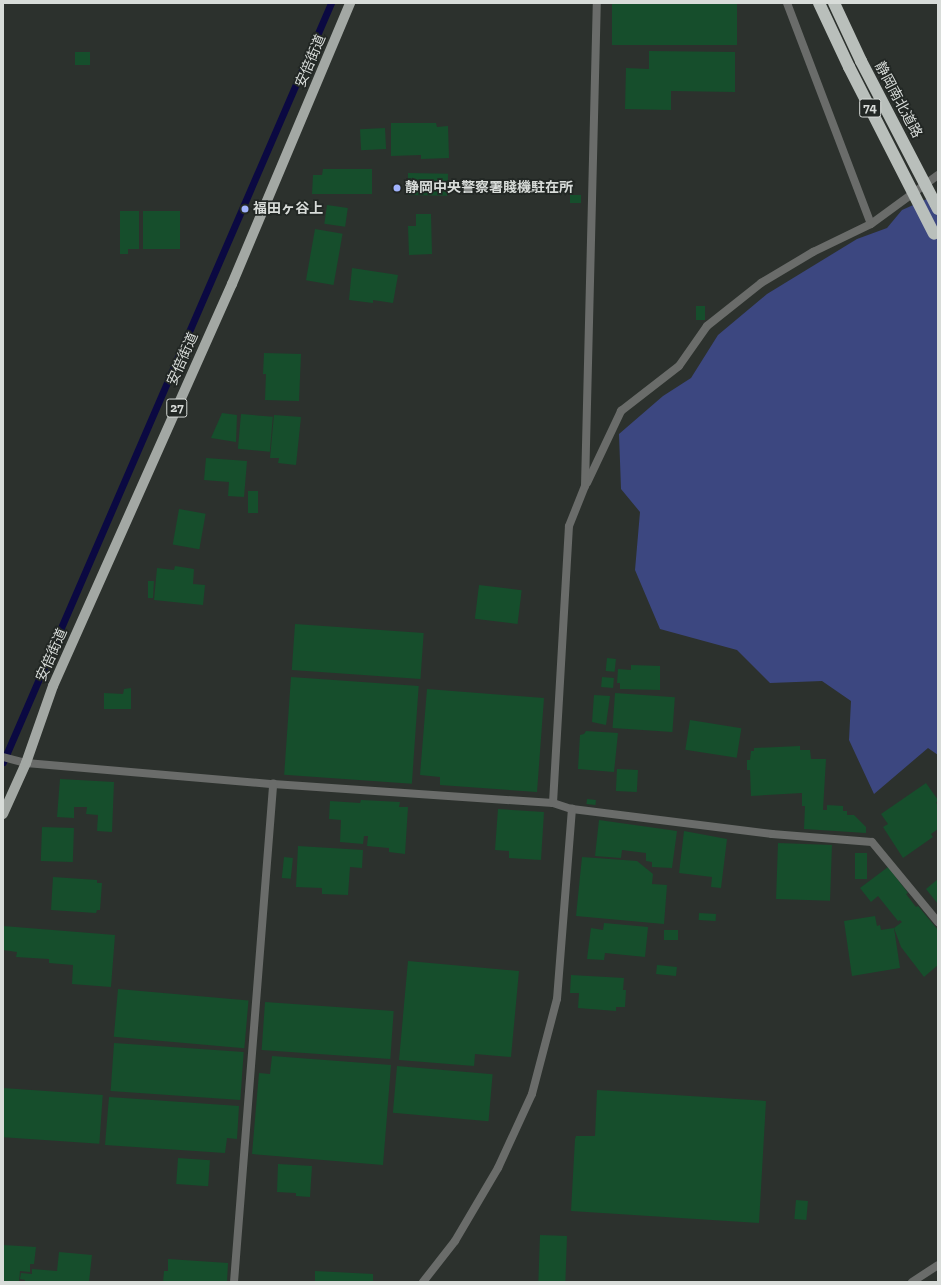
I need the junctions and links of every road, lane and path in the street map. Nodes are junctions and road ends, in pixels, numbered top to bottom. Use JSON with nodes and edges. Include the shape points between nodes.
{"nodes":[{"id":1,"x":350,"y":3,"type":"edge"},
{"id":2,"x":596,"y":3,"type":"edge"},
{"id":3,"x":787,"y":3,"type":"edge"},
{"id":4,"x":819,"y":3,"type":"edge"},
{"id":5,"x":834,"y":3,"type":"edge"},
{"id":6,"x":938,"y":174,"type":"edge"},
{"id":7,"x":937,"y":206,"type":"edge"},
{"id":8,"x":871,"y":224,"type":"junction"},
{"id":9,"x":934,"y":234,"type":"dead end"},
{"id":10,"x":585,"y":486,"type":"junction"},
{"id":11,"x":3,"y":757,"type":"edge"},
{"id":12,"x":26,"y":763,"type":"junction"},
{"id":13,"x":273,"y":784,"type":"junction"},
{"id":14,"x":553,"y":803,"type":"junction"},
{"id":15,"x":572,"y":809,"type":"junction"},
{"id":16,"x":3,"y":814,"type":"edge"},
{"id":17,"x":938,"y":922,"type":"edge"},
{"id":18,"x":938,"y":1265,"type":"edge"},
{"id":19,"x":234,"y":1282,"type":"edge"},
{"id":20,"x":423,"y":1282,"type":"edge"},
{"id":21,"x":912,"y":1282,"type":"edge"}],
"edges":[{"from":1,"to":12,"type":"main road","name":"安倍街道","number":"27","via":[[232,284],[53,686]]},
{"from":2,"to":10,"type":"street"},
{"from":3,"to":8,"type":"street"},
{"from":4,"to":9,"type":"highway","name":"静岡南北道路","number":"74"},
{"from":5,"to":7,"type":"highway","name":"静岡南北道路","number":"74","via":[[861,61]]},
{"from":6,"to":8,"type":"street"},
{"from":8,"to":10,"type":"street","via":[[813,252],[761,283],[707,326],[679,366],[621,411]]},
{"from":10,"to":14,"type":"street","via":[[569,526]]},
{"from":11,"to":12,"type":"street"},
{"from":12,"to":13,"type":"street"},
{"from":12,"to":16,"type":"main road","name":"安倍街道","number":"27"},
{"from":13,"to":14,"type":"street"},
{"from":13,"to":19,"type":"street"},
{"from":14,"to":15,"type":"street"},
{"from":15,"to":17,"type":"street","via":[[772,834],[872,842]]},
{"from":15,"to":20,"type":"street","via":[[557,999],[532,1094],[498,1168],[455,1241]]},
{"from":18,"to":21,"type":"street"}]}
